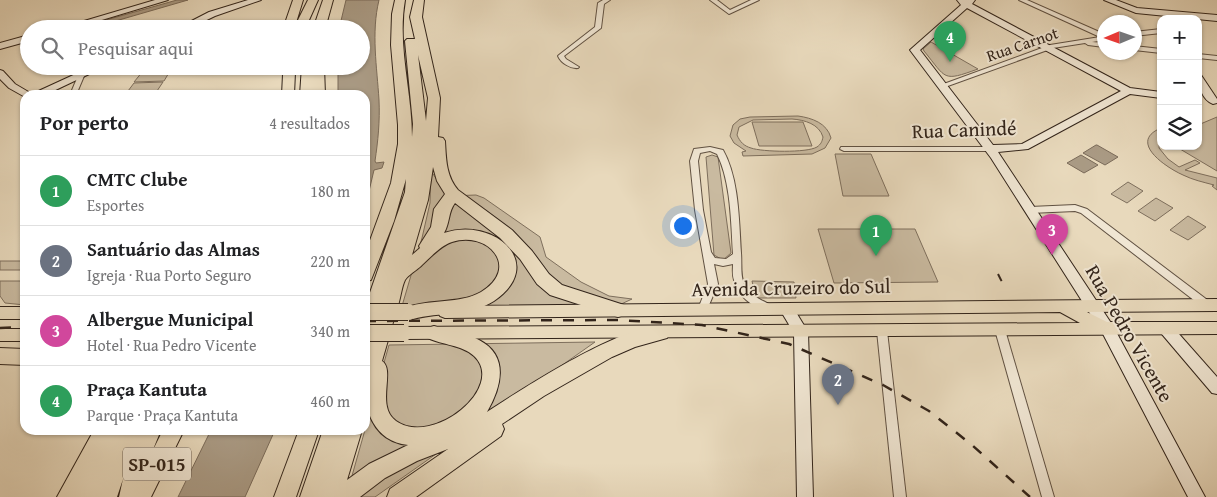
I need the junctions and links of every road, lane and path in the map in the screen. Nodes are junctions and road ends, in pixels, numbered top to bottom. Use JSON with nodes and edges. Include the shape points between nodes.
{"nodes":[{"id":1,"x":164,"y":0,"type":"edge"},
{"id":2,"x":257,"y":0,"type":"edge"},
{"id":3,"x":298,"y":0,"type":"edge"},
{"id":4,"x":303,"y":0,"type":"edge"},
{"id":5,"x":313,"y":0,"type":"edge"},
{"id":6,"x":320,"y":0,"type":"edge"},
{"id":7,"x":328,"y":0,"type":"edge"},
{"id":8,"x":400,"y":0,"type":"edge"},
{"id":9,"x":409,"y":0,"type":"edge"},
{"id":10,"x":419,"y":0,"type":"edge"},
{"id":11,"x":605,"y":0,"type":"edge"},
{"id":12,"x":713,"y":0,"type":"edge"},
{"id":13,"x":756,"y":0,"type":"edge"},
{"id":14,"x":1022,"y":0,"type":"edge"},
{"id":15,"x":1108,"y":0,"type":"edge"},
{"id":16,"x":1150,"y":0,"type":"edge"},
{"id":17,"x":965,"y":1,"type":"edge"},
{"id":18,"x":305,"y":15,"type":"junction"},
{"id":19,"x":1159,"y":15,"type":"edge"},
{"id":20,"x":1202,"y":17,"type":"edge"},
{"id":21,"x":1217,"y":18,"type":"edge"},
{"id":22,"x":93,"y":20,"type":"edge"},
{"id":23,"x":199,"y":20,"type":"edge"},
{"id":24,"x":290,"y":20,"type":"edge"},
{"id":25,"x":294,"y":20,"type":"edge"},
{"id":26,"x":303,"y":20,"type":"edge"},
{"id":27,"x":308,"y":20,"type":"edge"},
{"id":28,"x":313,"y":20,"type":"edge"},
{"id":29,"x":322,"y":20,"type":"edge"},
{"id":30,"x":1157,"y":31,"type":"edge"},
{"id":31,"x":1142,"y":33,"type":"edge"},
{"id":32,"x":1097,"y":34,"type":"edge"},
{"id":33,"x":1097,"y":38,"type":"edge"},
{"id":34,"x":20,"y":40,"type":"edge"},
{"id":35,"x":1073,"y":42,"type":"junction"},
{"id":36,"x":1097,"y":44,"type":"edge"},
{"id":37,"x":0,"y":46,"type":"edge"},
{"id":38,"x":1046,"y":48,"type":"junction"},
{"id":39,"x":1142,"y":49,"type":"edge"},
{"id":40,"x":1157,"y":51,"type":"edge"},
{"id":41,"x":1202,"y":56,"type":"edge"},
{"id":42,"x":560,"y":58,"type":"joint"},
{"id":43,"x":1217,"y":58,"type":"edge"},
{"id":44,"x":576,"y":67,"type":"dead end"},
{"id":45,"x":0,"y":72,"type":"edge"},
{"id":46,"x":285,"y":75,"type":"edge"},
{"id":47,"x":289,"y":75,"type":"edge"},
{"id":48,"x":289,"y":75,"type":"edge"},
{"id":49,"x":302,"y":75,"type":"edge"},
{"id":50,"x":307,"y":75,"type":"edge"},
{"id":51,"x":318,"y":75,"type":"edge"},
{"id":52,"x":81,"y":76,"type":"joint"},
{"id":53,"x":1202,"y":83,"type":"edge"},
{"id":54,"x":943,"y":86,"type":"junction"},
{"id":55,"x":20,"y":90,"type":"edge"},
{"id":56,"x":49,"y":90,"type":"edge"},
{"id":57,"x":75,"y":90,"type":"edge"},
{"id":58,"x":281,"y":90,"type":"edge"},
{"id":59,"x":288,"y":90,"type":"edge"},
{"id":60,"x":294,"y":90,"type":"edge"},
{"id":61,"x":306,"y":90,"type":"edge"},
{"id":62,"x":319,"y":90,"type":"edge"},
{"id":63,"x":1128,"y":91,"type":"junction"},
{"id":64,"x":1157,"y":95,"type":"edge"},
{"id":65,"x":1202,"y":99,"type":"edge"},
{"id":66,"x":1215,"y":101,"type":"edge"},
{"id":67,"x":427,"y":124,"type":"junction"},
{"id":68,"x":990,"y":149,"type":"junction"},
{"id":69,"x":844,"y":150,"type":"dead end"},
{"id":70,"x":453,"y":194,"type":"junction"},
{"id":71,"x":1030,"y":210,"type":"junction"},
{"id":72,"x":707,"y":252,"type":"junction"},
{"id":73,"x":737,"y":254,"type":"junction"},
{"id":74,"x":420,"y":259,"type":"junction"},
{"id":75,"x":370,"y":262,"type":"edge"},
{"id":76,"x":400,"y":274,"type":"junction"},
{"id":77,"x":1212,"y":305,"type":"edge"},
{"id":78,"x":1062,"y":306,"type":"junction"},
{"id":79,"x":1092,"y":306,"type":"junction"},
{"id":80,"x":1170,"y":306,"type":"junction"},
{"id":81,"x":936,"y":307,"type":"junction"},
{"id":82,"x":768,"y":308,"type":"junction"},
{"id":83,"x":786,"y":308,"type":"junction"},
{"id":84,"x":618,"y":310,"type":"junction"},
{"id":85,"x":703,"y":310,"type":"junction"},
{"id":86,"x":370,"y":312,"type":"edge"},
{"id":87,"x":411,"y":312,"type":"junction"},
{"id":88,"x":0,"y":313,"type":"edge"},
{"id":89,"x":20,"y":313,"type":"edge"},
{"id":90,"x":370,"y":318,"type":"edge"},
{"id":91,"x":1217,"y":328,"type":"edge"},
{"id":92,"x":1166,"y":329,"type":"junction"},
{"id":93,"x":1000,"y":330,"type":"junction"},
{"id":94,"x":1108,"y":330,"type":"junction"},
{"id":95,"x":1126,"y":330,"type":"junction"},
{"id":96,"x":882,"y":331,"type":"junction"},
{"id":97,"x":916,"y":331,"type":"junction"},
{"id":98,"x":801,"y":332,"type":"junction"},
{"id":99,"x":370,"y":333,"type":"edge"},
{"id":100,"x":434,"y":333,"type":"junction"},
{"id":101,"x":661,"y":333,"type":"junction"},
{"id":102,"x":0,"y":335,"type":"edge"},
{"id":103,"x":20,"y":335,"type":"edge"},
{"id":104,"x":377,"y":350,"type":"junction"},
{"id":105,"x":0,"y":356,"type":"edge"},
{"id":106,"x":20,"y":357,"type":"edge"},
{"id":107,"x":370,"y":372,"type":"edge"},
{"id":108,"x":568,"y":374,"type":"junction"},
{"id":109,"x":1217,"y":388,"type":"edge"},
{"id":110,"x":90,"y":435,"type":"edge"},
{"id":111,"x":103,"y":435,"type":"edge"},
{"id":112,"x":116,"y":435,"type":"edge"},
{"id":113,"x":134,"y":435,"type":"edge"},
{"id":114,"x":150,"y":435,"type":"edge"},
{"id":115,"x":171,"y":435,"type":"edge"},
{"id":116,"x":307,"y":435,"type":"edge"},
{"id":117,"x":314,"y":435,"type":"edge"},
{"id":118,"x":331,"y":435,"type":"edge"},
{"id":119,"x":350,"y":435,"type":"edge"},
{"id":120,"x":74,"y":495,"type":"edge"},
{"id":121,"x":106,"y":497,"type":"edge"},
{"id":122,"x":130,"y":497,"type":"edge"},
{"id":123,"x":140,"y":497,"type":"edge"},
{"id":124,"x":285,"y":497,"type":"edge"},
{"id":125,"x":295,"y":497,"type":"edge"},
{"id":126,"x":311,"y":497,"type":"edge"},
{"id":127,"x":331,"y":497,"type":"edge"},
{"id":128,"x":346,"y":497,"type":"edge"},
{"id":129,"x":398,"y":497,"type":"edge"},
{"id":130,"x":805,"y":497,"type":"edge"},
{"id":131,"x":900,"y":497,"type":"edge"},
{"id":132,"x":1048,"y":497,"type":"edge"},
{"id":133,"x":1197,"y":497,"type":"edge"}],
"edges":[{"from":1,"to":22,"type":"street"},
{"from":2,"to":23,"type":"street"},
{"from":3,"to":24,"type":"highway"},
{"from":4,"to":25,"type":"highway"},
{"from":5,"to":18,"type":"highway"},
{"from":6,"to":28,"type":"highway"},
{"from":7,"to":29,"type":"highway"},
{"from":8,"to":75,"type":"highway","via":[[396,20],[405,127],[401,168]]},
{"from":9,"to":67,"type":"highway","via":[[408,19]]},
{"from":10,"to":67,"type":"highway","via":[[416,17],[434,98]]},
{"from":11,"to":42,"type":"street","via":[[598,28]]},
{"from":12,"to":13,"type":"street","via":[[729,12]]},
{"from":14,"to":32,"type":"street"},
{"from":15,"to":19,"type":"street"},
{"from":16,"to":19,"type":"street"},
{"from":17,"to":38,"type":"street"},
{"from":17,"to":54,"type":"street","name":"Rua Pedro Vicente","via":[[916,48]]},
{"from":18,"to":26,"type":"highway"},
{"from":18,"to":27,"type":"highway"},
{"from":20,"to":21,"type":"street"},
{"from":30,"to":31,"type":"street"},
{"from":33,"to":35,"type":"street","name":"Rua Carnot"},
{"from":34,"to":37,"type":"street"},
{"from":35,"to":36,"type":"street","name":"Rua Carnot"},
{"from":35,"to":38,"type":"street","name":"Rua Carnot"},
{"from":38,"to":54,"type":"street","name":"Rua Carnot"},
{"from":38,"to":63,"type":"street"},
{"from":39,"to":40,"type":"street"},
{"from":41,"to":43,"type":"street"},
{"from":42,"to":44,"type":"street"},
{"from":45,"to":55,"type":"street"},
{"from":46,"to":58,"type":"highway"},
{"from":47,"to":59,"type":"highway"},
{"from":48,"to":60,"type":"highway"},
{"from":49,"to":61,"type":"highway"},
{"from":50,"to":61,"type":"highway"},
{"from":51,"to":62,"type":"highway"},
{"from":52,"to":56,"type":"street"},
{"from":52,"to":57,"type":"street"},
{"from":53,"to":66,"type":"street"},
{"from":54,"to":68,"type":"street","name":"Rua Pedro Vicente"},
{"from":63,"to":64,"type":"street"},
{"from":63,"to":68,"type":"street","name":"Rua Canindé","via":[[1024,147]]},
{"from":65,"to":66,"type":"street"},
{"from":67,"to":70,"type":"highway","via":[[438,137],[439,169]]},
{"from":67,"to":76,"type":"highway","via":[[420,200]]},
{"from":67,"to":90,"type":"highway","via":[[412,192]]},
{"from":68,"to":69,"type":"street","name":"Rua Canindé"},
{"from":68,"to":71,"type":"street","name":"Rua Pedro Vicente"},
{"from":70,"to":74,"type":"highway","via":[[442,209],[439,228]]},
{"from":70,"to":84,"type":"highway","via":[[511,238],[550,286],[564,294]]},
{"from":71,"to":77,"type":"street","via":[[1075,208],[1084,211]]},
{"from":71,"to":79,"type":"street","name":"Rua Pedro Vicente"},
{"from":72,"to":73,"type":"street","via":[[712,260],[726,263]]},
{"from":72,"to":73,"type":"street","via":[[694,161],[697,151],[710,149],[720,152],[725,162]]},
{"from":72,"to":85,"type":"street","via":[[713,284]]},
{"from":73,"to":82,"type":"street","via":[[736,273],[742,290]]},
{"from":74,"to":76,"type":"highway"},
{"from":74,"to":87,"type":"highway","via":[[440,241],[465,233],[494,241],[505,251],[509,263],[505,278],[487,298]]},
{"from":76,"to":104,"type":"highway"},
{"from":77,"to":80,"type":"main road","name":"Avenida Cruzeiro do Sul"},
{"from":78,"to":79,"type":"main road","name":"Avenida Cruzeiro do Sul"},
{"from":78,"to":81,"type":"main road","name":"Avenida Cruzeiro do Sul"},
{"from":78,"to":94,"type":"main road"},
{"from":79,"to":80,"type":"main road","name":"Avenida Cruzeiro do Sul"},
{"from":79,"to":94,"type":"street","name":"Rua Pedro Vicente"},
{"from":80,"to":95,"type":"main road","via":[[1164,312],[1120,316]]},
{"from":81,"to":83,"type":"main road","name":"Avenida Cruzeiro do Sul"},
{"from":81,"to":97,"type":"main road","via":[[938,316],[932,326]]},
{"from":82,"to":83,"type":"main road","name":"Avenida Cruzeiro do Sul"},
{"from":82,"to":85,"type":"main road","name":"Avenida Cruzeiro do Sul"},
{"from":83,"to":98,"type":"street"},
{"from":84,"to":85,"type":"main road","name":"Avenida Cruzeiro do Sul"},
{"from":84,"to":87,"type":"main road","name":"Avenida Cruzeiro do Sul"},
{"from":86,"to":87,"type":"main road","name":"Avenida Cruzeiro do Sul","bridge":true},
{"from":88,"to":89,"type":"main road"},
{"from":91,"to":92,"type":"main road"},
{"from":92,"to":95,"type":"main road"},
{"from":92,"to":109,"type":"street"},
{"from":93,"to":94,"type":"main road"},
{"from":93,"to":97,"type":"main road"},
{"from":93,"to":132,"type":"street"},
{"from":94,"to":95,"type":"main road"},
{"from":94,"to":133,"type":"street","name":"Rua Pedro Vicente"},
{"from":96,"to":97,"type":"main road"},
{"from":96,"to":98,"type":"main road"},
{"from":96,"to":131,"type":"street"},
{"from":98,"to":101,"type":"main road"},
{"from":98,"to":130,"type":"street"},
{"from":99,"to":100,"type":"main road","bridge":true},
{"from":100,"to":101,"type":"main road"},
{"from":100,"to":104,"type":"highway","via":[[442,338],[473,344],[490,367],[492,381],[488,396],[476,411],[446,431],[429,436],[401,435],[383,422],[377,409]]},
{"from":101,"to":108,"type":"highway","via":[[619,346]]},
{"from":102,"to":103,"type":"main road"},
{"from":104,"to":107,"type":"highway"},
{"from":105,"to":106,"type":"highway"},
{"from":108,"to":128,"type":"highway","via":[[468,433],[410,454],[377,471]]},
{"from":108,"to":129,"type":"highway"},
{"from":110,"to":120,"type":"highway","via":[[73,474]]},
{"from":111,"to":120,"type":"highway"},
{"from":112,"to":120,"type":"highway"},
{"from":113,"to":121,"type":"highway"},
{"from":114,"to":122,"type":"highway","via":[[138,460]]},
{"from":115,"to":123,"type":"highway","number":"SP-015"},
{"from":116,"to":124,"type":"highway"},
{"from":117,"to":125,"type":"highway"},
{"from":118,"to":126,"type":"highway"},
{"from":119,"to":127,"type":"highway"}]}
